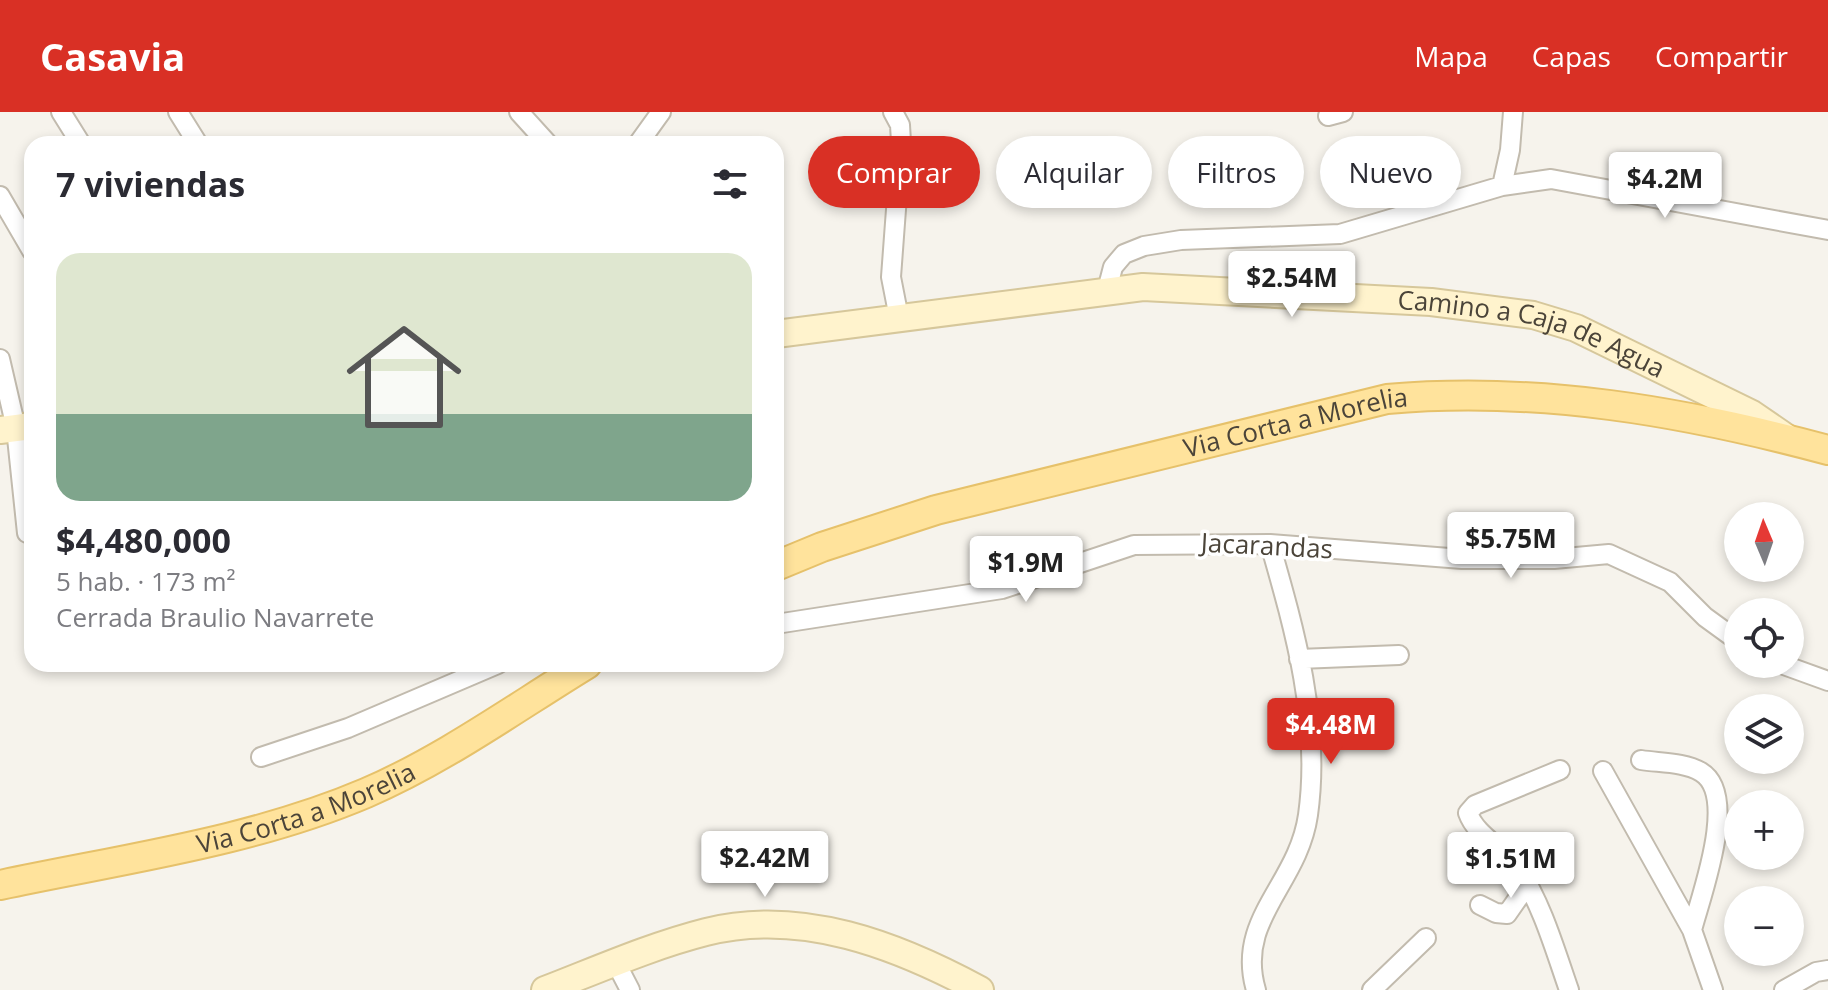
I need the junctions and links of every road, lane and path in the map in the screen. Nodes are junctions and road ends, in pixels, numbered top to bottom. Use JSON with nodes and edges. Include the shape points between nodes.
{"nodes":[{"id":1,"x":61,"y":112,"type":"edge"},
{"id":2,"x":178,"y":112,"type":"edge"},
{"id":3,"x":519,"y":112,"type":"edge"},
{"id":4,"x":661,"y":112,"type":"edge"},
{"id":5,"x":893,"y":112,"type":"edge"},
{"id":6,"x":1513,"y":112,"type":"edge"},
{"id":7,"x":76,"y":136,"type":"edge"},
{"id":8,"x":193,"y":136,"type":"edge"},
{"id":9,"x":541,"y":136,"type":"edge"},
{"id":10,"x":644,"y":136,"type":"edge"},
{"id":11,"x":1502,"y":186,"type":"junction"},
{"id":12,"x":0,"y":196,"type":"edge"},
{"id":13,"x":1828,"y":230,"type":"edge"},
{"id":14,"x":24,"y":237,"type":"edge"},
{"id":15,"x":1107,"y":290,"type":"junction"},
{"id":16,"x":899,"y":318,"type":"junction"},
{"id":17,"x":784,"y":333,"type":"edge"},
{"id":18,"x":0,"y":359,"type":"edge"},
{"id":19,"x":16,"y":428,"type":"edge"},
{"id":20,"x":1791,"y":440,"type":"junction"},
{"id":21,"x":1828,"y":450,"type":"edge"},
{"id":22,"x":1828,"y":461,"type":"edge"},
{"id":23,"x":24,"y":504,"type":"edge"},
{"id":24,"x":1270,"y":544,"type":"junction"},
{"id":25,"x":784,"y":563,"type":"edge"},
{"id":26,"x":784,"y":623,"type":"edge"},
{"id":27,"x":1724,"y":631,"type":"edge"},
{"id":28,"x":1399,"y":655,"type":"dead end"},
{"id":29,"x":1299,"y":659,"type":"junction"},
{"id":30,"x":479,"y":672,"type":"edge"},
{"id":31,"x":574,"y":672,"type":"edge"},
{"id":32,"x":1804,"y":672,"type":"edge"},
{"id":33,"x":1828,"y":681,"type":"edge"},
{"id":34,"x":261,"y":757,"type":"dead end"},
{"id":35,"x":1641,"y":760,"type":"dead end"},
{"id":36,"x":1560,"y":770,"type":"dead end"},
{"id":37,"x":1603,"y":771,"type":"dead end"},
{"id":38,"x":1528,"y":884,"type":"junction"},
{"id":39,"x":0,"y":885,"type":"edge"},
{"id":40,"x":1480,"y":905,"type":"dead end"},
{"id":41,"x":1692,"y":930,"type":"junction"},
{"id":42,"x":1426,"y":938,"type":"dead end"},
{"id":43,"x":616,"y":963,"type":"junction"},
{"id":44,"x":1828,"y":970,"type":"edge"},
{"id":45,"x":545,"y":990,"type":"edge"},
{"id":46,"x":630,"y":990,"type":"edge"},
{"id":47,"x":980,"y":990,"type":"edge"},
{"id":48,"x":1256,"y":990,"type":"edge"},
{"id":49,"x":1372,"y":990,"type":"edge"},
{"id":50,"x":1569,"y":990,"type":"edge"},
{"id":51,"x":1713,"y":990,"type":"edge"},
{"id":52,"x":1784,"y":990,"type":"edge"}],
"edges":[{"from":1,"to":7,"type":"street"},
{"from":2,"to":8,"type":"street"},
{"from":3,"to":9,"type":"street"},
{"from":4,"to":10,"type":"street"},
{"from":5,"to":16,"type":"street","via":[[901,142],[891,277]]},
{"from":6,"to":11,"type":"street"},
{"from":11,"to":13,"type":"street","via":[[1551,179],[1575,182]]},
{"from":11,"to":15,"type":"street","via":[[1340,234],[1144,246],[1124,254],[1113,267]]},
{"from":12,"to":14,"type":"street"},
{"from":15,"to":16,"type":"main road","name":"Camino a Caja de Agua"},
{"from":15,"to":20,"type":"main road","name":"Camino a Caja de Agua","via":[[1396,298],[1533,315],[1593,336],[1752,414]]},
{"from":16,"to":17,"type":"main road","name":"Camino a Caja de Agua"},
{"from":18,"to":19,"type":"street"},
{"from":19,"to":23,"type":"street"},
{"from":20,"to":21,"type":"main road","name":"Via Corta a Morelia"},
{"from":20,"to":22,"type":"main road","name":"Camino a Caja de Agua"},
{"from":20,"to":25,"type":"main road","name":"Via Corta a Morelia","via":[[1580,400],[1481,394],[1387,399],[936,510]]},
{"from":24,"to":26,"type":"street","name":"Jacarandas","via":[[1134,545],[1002,589]]},
{"from":24,"to":27,"type":"street","name":"Jacarandas","via":[[1462,559],[1609,554],[1670,582]]},
{"from":24,"to":29,"type":"street"},
{"from":28,"to":29,"type":"street"},
{"from":29,"to":48,"type":"street","via":[[1311,736],[1309,810],[1295,864],[1250,946]]},
{"from":30,"to":34,"type":"street","via":[[348,728]]},
{"from":31,"to":39,"type":"main road","name":"Via Corta a Morelia","via":[[414,769],[329,808]]},
{"from":32,"to":33,"type":"street"},
{"from":35,"to":41,"type":"street","via":[[1683,766],[1714,785],[1717,827]]},
{"from":36,"to":38,"type":"street","via":[[1475,805],[1468,813]]},
{"from":37,"to":41,"type":"street"},
{"from":38,"to":40,"type":"street","via":[[1507,914]]},
{"from":38,"to":50,"type":"street"},
{"from":41,"to":51,"type":"street"},
{"from":42,"to":49,"type":"street"},
{"from":43,"to":45,"type":"main road"},
{"from":43,"to":46,"type":"street"},
{"from":43,"to":47,"type":"main road","via":[[708,931],[755,924],[806,926],[916,957]]},
{"from":44,"to":52,"type":"street"}]}
